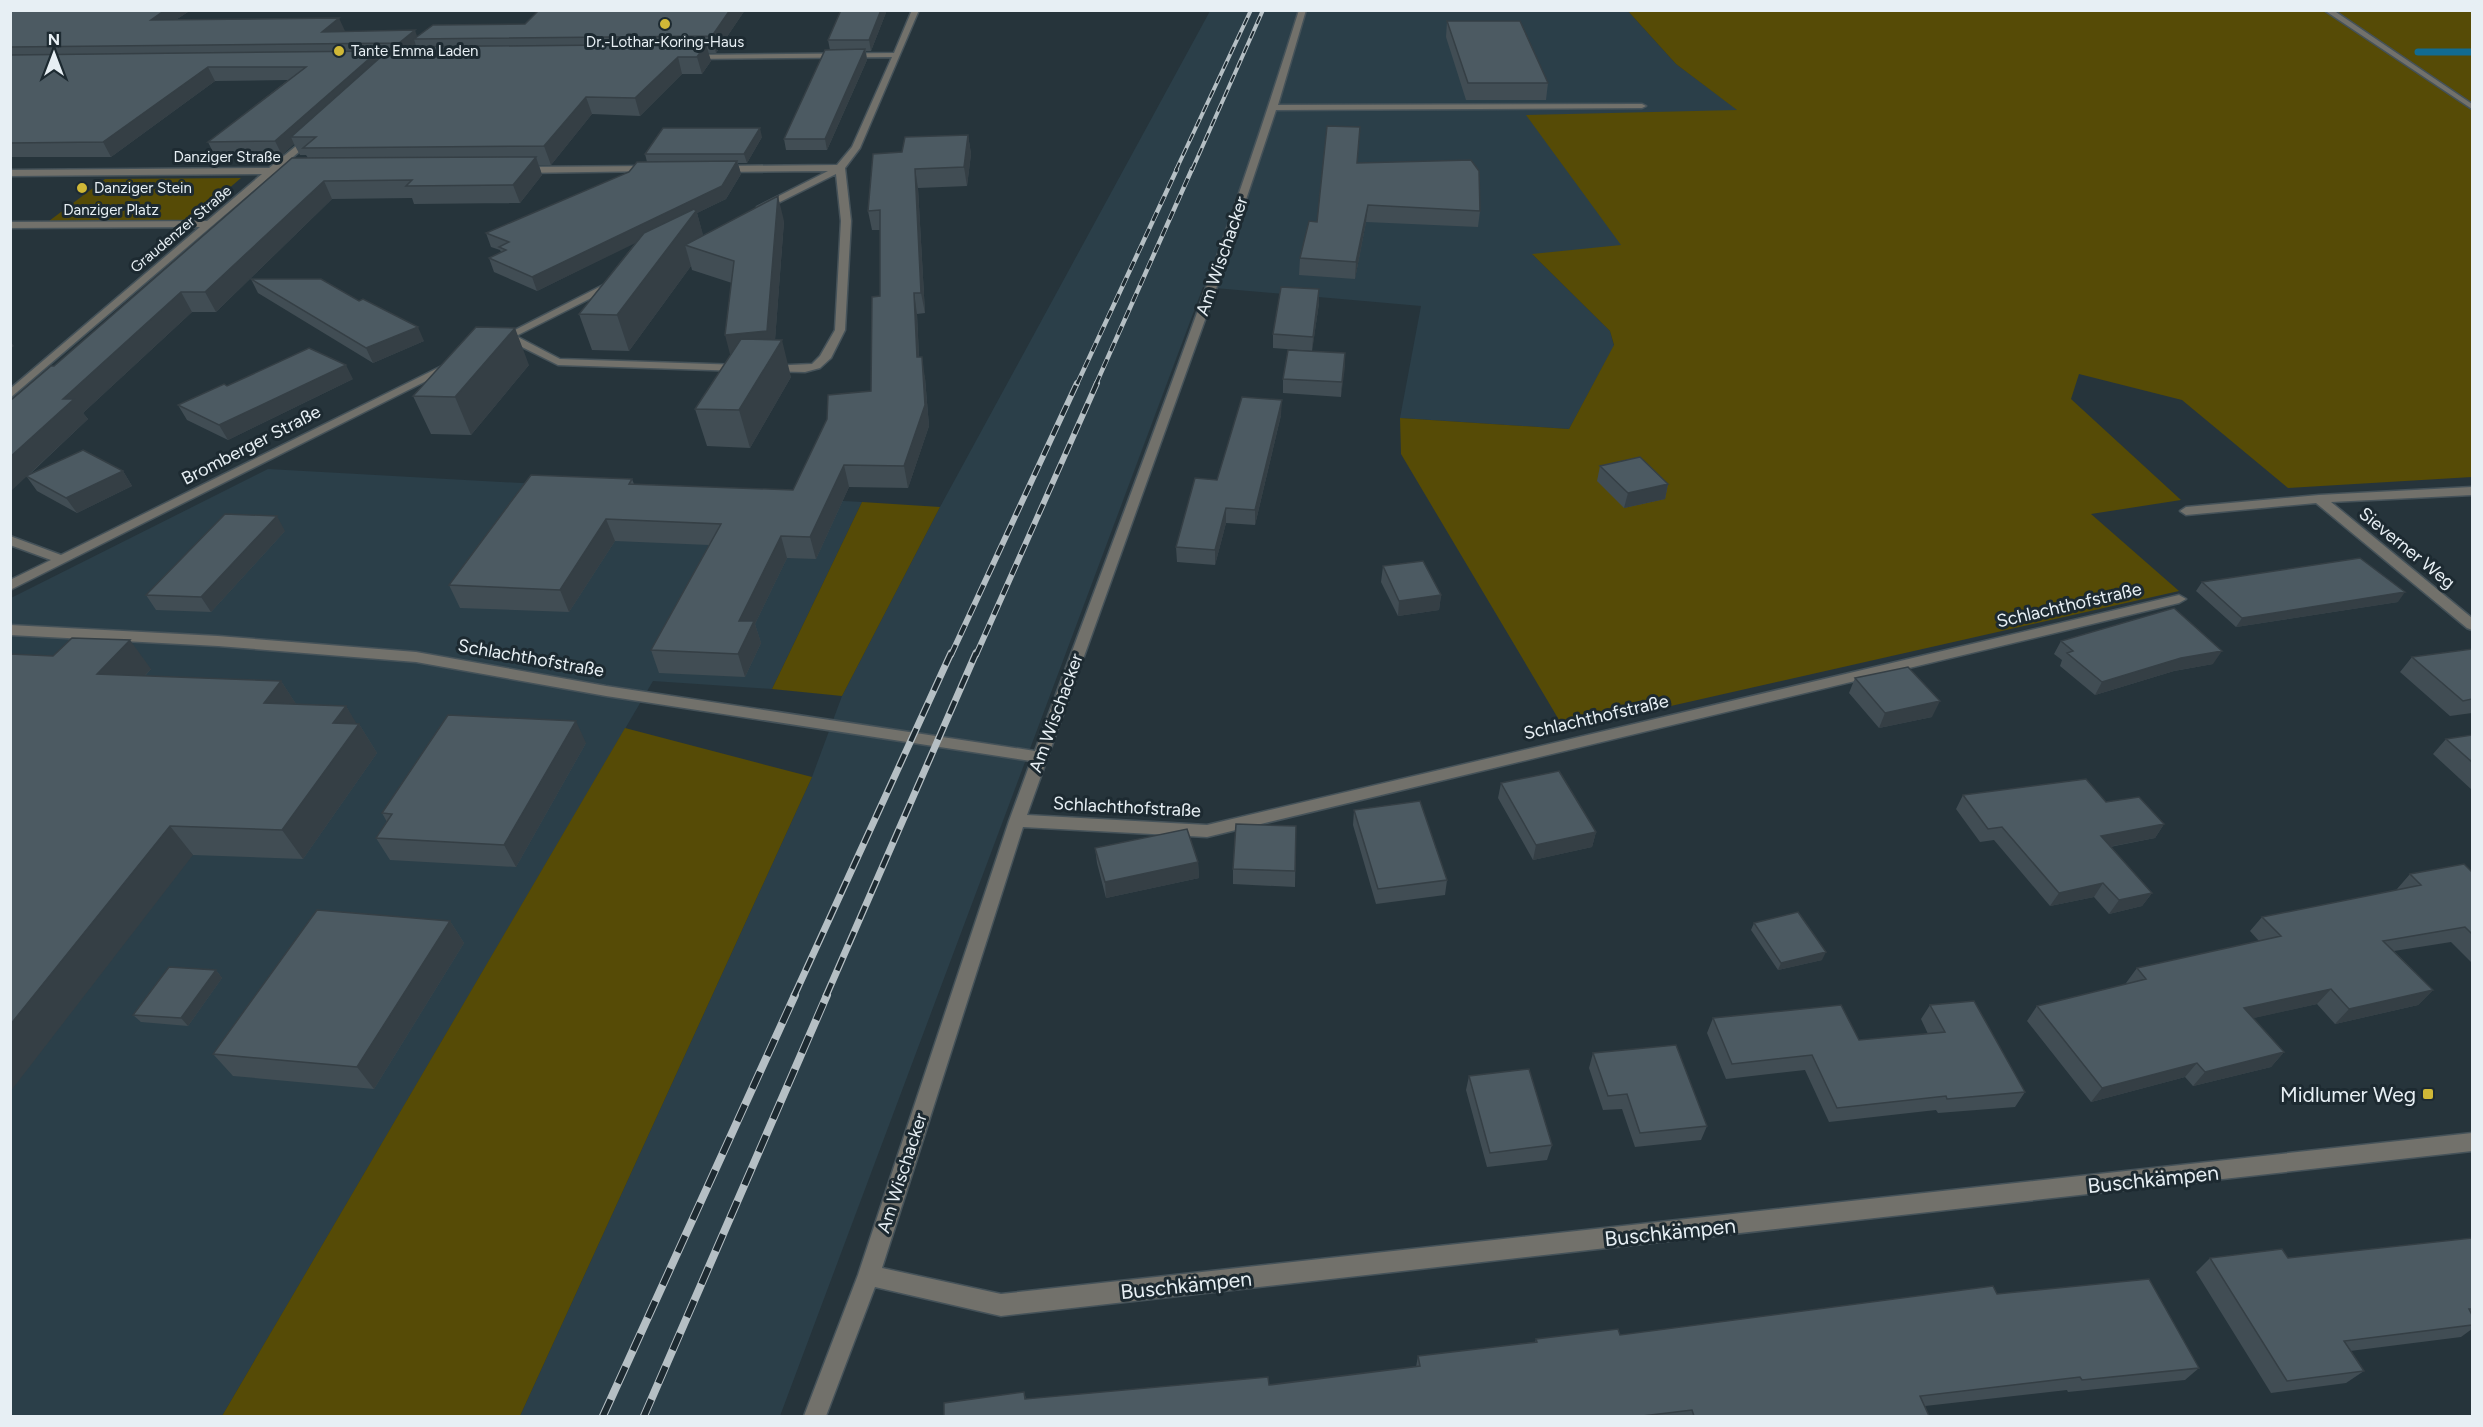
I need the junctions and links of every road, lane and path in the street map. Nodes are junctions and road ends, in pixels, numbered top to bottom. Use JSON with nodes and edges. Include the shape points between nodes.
{"nodes":[{"id":1,"x":916,"y":10,"type":"edge"},
{"id":2,"x":1303,"y":10,"type":"edge"},
{"id":3,"x":2327,"y":10,"type":"edge"},
{"id":4,"x":897,"y":55,"type":"junction"},
{"id":5,"x":682,"y":57,"type":"edge"},
{"id":6,"x":1642,"y":106,"type":"dead end"},
{"id":7,"x":2472,"y":107,"type":"edge"},
{"id":8,"x":1273,"y":108,"type":"junction"},
{"id":9,"x":316,"y":132,"type":"edge"},
{"id":10,"x":840,"y":168,"type":"junction"},
{"id":11,"x":663,"y":169,"type":"edge"},
{"id":12,"x":710,"y":169,"type":"edge"},
{"id":13,"x":509,"y":170,"type":"edge"},
{"id":14,"x":308,"y":171,"type":"edge"},
{"id":15,"x":272,"y":172,"type":"junction"},
{"id":16,"x":10,"y":173,"type":"edge"},
{"id":17,"x":747,"y":216,"type":"edge"},
{"id":18,"x":211,"y":224,"type":"junction"},
{"id":19,"x":10,"y":225,"type":"edge"},
{"id":20,"x":622,"y":278,"type":"edge"},
{"id":21,"x":508,"y":336,"type":"junction"},
{"id":22,"x":487,"y":346,"type":"edge"},
{"id":23,"x":466,"y":357,"type":"edge"},
{"id":24,"x":10,"y":395,"type":"edge"},
{"id":25,"x":2472,"y":491,"type":"edge"},
{"id":26,"x":2319,"y":499,"type":"junction"},
{"id":27,"x":2186,"y":511,"type":"dead end"},
{"id":28,"x":10,"y":540,"type":"edge"},
{"id":29,"x":62,"y":560,"type":"junction"},
{"id":30,"x":10,"y":586,"type":"edge"},
{"id":31,"x":2179,"y":599,"type":"dead end"},
{"id":32,"x":2472,"y":625,"type":"edge"},
{"id":33,"x":10,"y":630,"type":"edge"},
{"id":34,"x":1040,"y":757,"type":"junction"},
{"id":35,"x":1017,"y":821,"type":"junction"},
{"id":36,"x":2471,"y":1146,"type":"edge"},
{"id":37,"x":869,"y":1275,"type":"junction"},
{"id":38,"x":815,"y":1416,"type":"edge"}],
"edges":[{"from":1,"to":4,"type":"street"},
{"from":2,"to":8,"type":"street","name":"Am Wischacker"},
{"from":3,"to":7,"type":"street"},
{"from":4,"to":5,"type":"street"},
{"from":4,"to":10,"type":"street","via":[[856,148]]},
{"from":6,"to":8,"type":"street"},
{"from":8,"to":34,"type":"street","name":"Am Wischacker"},
{"from":9,"to":15,"type":"street","name":"Graudenzer Straße"},
{"from":10,"to":12,"type":"street"},
{"from":10,"to":17,"type":"street"},
{"from":10,"to":21,"type":"street","via":[[846,221],[840,330],[825,358],[816,366],[805,369],[558,362]]},
{"from":11,"to":13,"type":"street"},
{"from":14,"to":15,"type":"street","name":"Danziger Straße"},
{"from":15,"to":16,"type":"street","name":"Danziger Straße"},
{"from":15,"to":18,"type":"street","name":"Graudenzer Straße"},
{"from":18,"to":19,"type":"street","name":"Danziger Platz"},
{"from":18,"to":24,"type":"street","name":"Graudenzer Straße"},
{"from":20,"to":21,"type":"street"},
{"from":21,"to":22,"type":"street"},
{"from":23,"to":29,"type":"street","name":"Bromberger Straße"},
{"from":25,"to":26,"type":"street"},
{"from":26,"to":27,"type":"street"},
{"from":26,"to":32,"type":"street","name":"Sieverner Weg"},
{"from":28,"to":29,"type":"street"},
{"from":29,"to":30,"type":"street","name":"Bromberger Straße"},
{"from":31,"to":35,"type":"street","name":"Schlachthofstraße","via":[[1207,831]]},
{"from":33,"to":34,"type":"street","name":"Schlachthofstraße","via":[[416,657],[606,691]]},
{"from":34,"to":35,"type":"street","name":"Am Wischacker"},
{"from":35,"to":37,"type":"street","name":"Am Wischacker"},
{"from":36,"to":37,"type":"street","name":"Buschkämpen","via":[[1001,1305]]},
{"from":37,"to":38,"type":"street","name":"Am Wischacker"}]}
